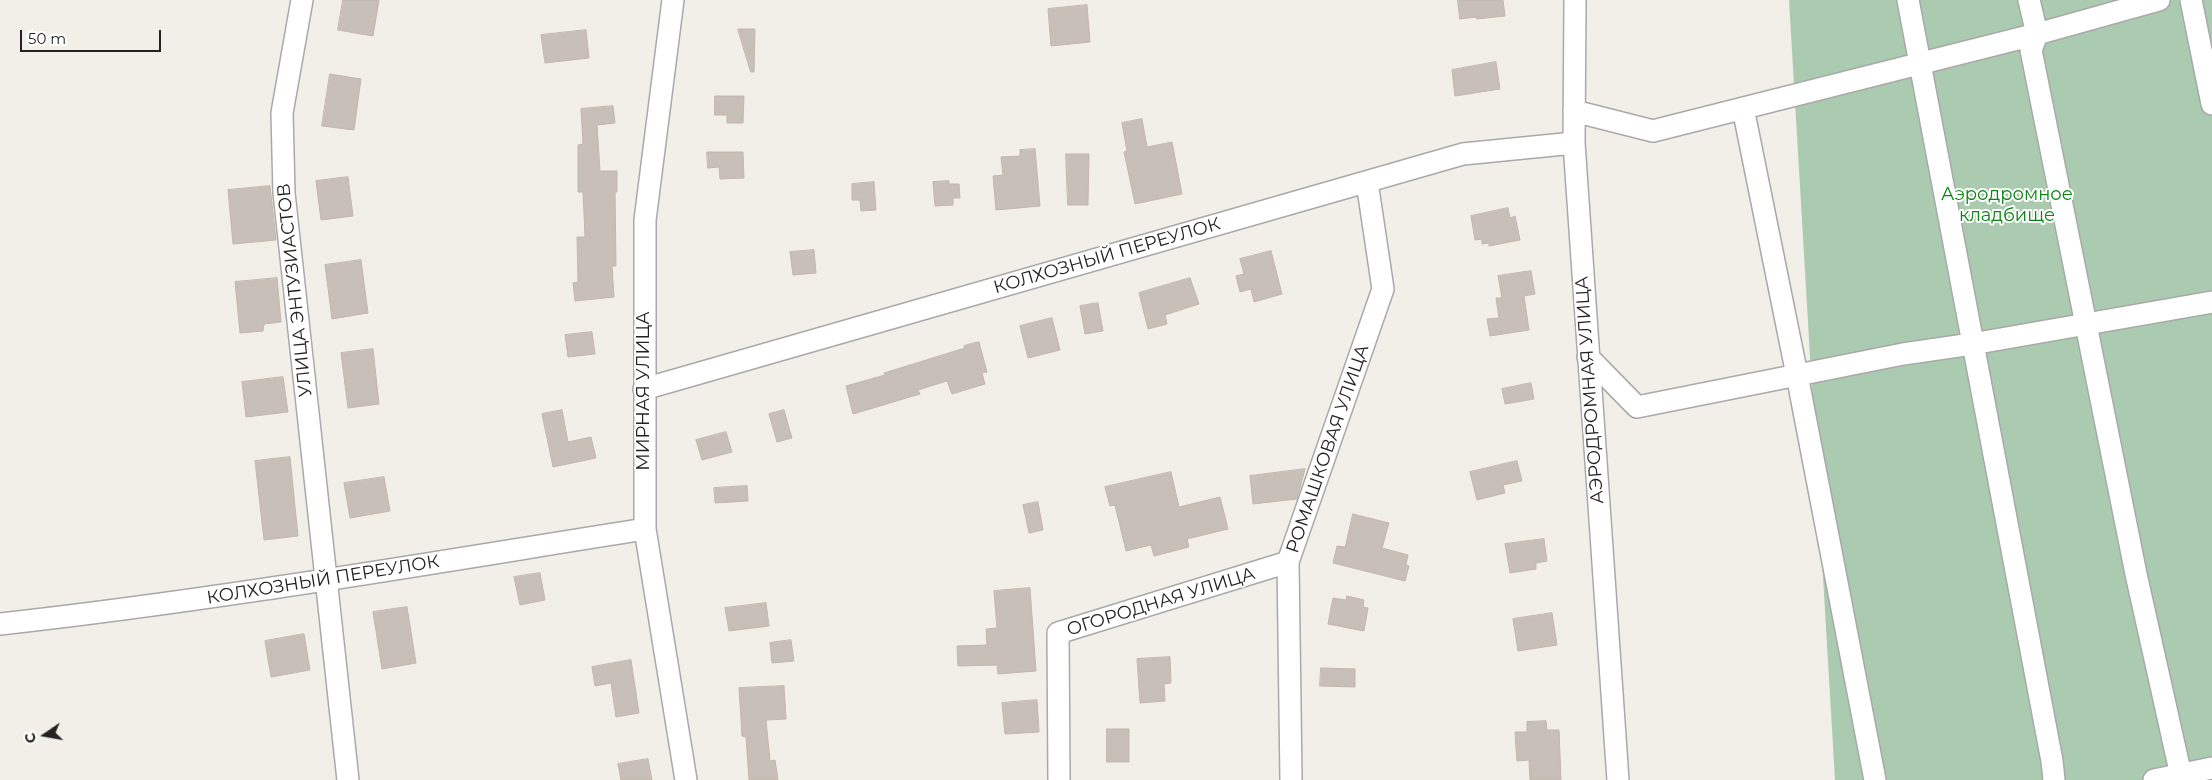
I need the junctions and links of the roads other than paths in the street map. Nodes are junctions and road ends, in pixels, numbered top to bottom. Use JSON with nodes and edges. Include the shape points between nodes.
{"nodes":[{"id":1,"x":302,"y":0,"type":"edge"},
{"id":2,"x":673,"y":0,"type":"edge"},
{"id":3,"x":1575,"y":0,"type":"edge"},
{"id":4,"x":1908,"y":0,"type":"edge"},
{"id":5,"x":2029,"y":0,"type":"edge"},
{"id":6,"x":2159,"y":0,"type":"edge"},
{"id":7,"x":2191,"y":0,"type":"edge"},
{"id":8,"x":2037,"y":34,"type":"junction"},
{"id":9,"x":1920,"y":63,"type":"junction"},
{"id":10,"x":2212,"y":104,"type":"edge"},
{"id":11,"x":1743,"y":108,"type":"junction"},
{"id":12,"x":1574,"y":111,"type":"junction"},
{"id":13,"x":1574,"y":144,"type":"junction"},
{"id":14,"x":1368,"y":182,"type":"junction"},
{"id":15,"x":2212,"y":302,"type":"edge"},
{"id":16,"x":2087,"y":325,"type":"junction"},
{"id":17,"x":1972,"y":344,"type":"junction"},
{"id":18,"x":1588,"y":357,"type":"junction"},
{"id":19,"x":1797,"y":375,"type":"junction"},
{"id":20,"x":644,"y":389,"type":"junction"},
{"id":21,"x":645,"y":529,"type":"junction"},
{"id":22,"x":1288,"y":562,"type":"junction"},
{"id":23,"x":325,"y":580,"type":"junction"},
{"id":24,"x":0,"y":624,"type":"edge"},
{"id":25,"x":2212,"y":768,"type":"edge"},
{"id":26,"x":2181,"y":777,"type":"edge"},
{"id":27,"x":348,"y":780,"type":"edge"},
{"id":28,"x":686,"y":780,"type":"edge"},
{"id":29,"x":1059,"y":780,"type":"edge"},
{"id":30,"x":1291,"y":780,"type":"edge"},
{"id":31,"x":1618,"y":780,"type":"edge"},
{"id":32,"x":1875,"y":780,"type":"edge"},
{"id":33,"x":2054,"y":780,"type":"edge"},
{"id":34,"x":2154,"y":780,"type":"edge"}],
"edges":[{"from":1,"to":23,"type":"street","name":"УЛИЦА ЭНТУЗИАСТОВ","via":[[282,113],[284,193]]},
{"from":2,"to":20,"type":"street","name":"МИРНАЯ УЛИЦА","via":[[645,220]]},
{"from":3,"to":12,"type":"street","name":"АЭРОДРОМНАЯ УЛИЦА"},
{"from":4,"to":9,"type":"street"},
{"from":5,"to":8,"type":"street"},
{"from":6,"to":8,"type":"street"},
{"from":7,"to":10,"type":"street"},
{"from":8,"to":9,"type":"street"},
{"from":8,"to":16,"type":"street","via":[[2031,50]]},
{"from":9,"to":11,"type":"street"},
{"from":9,"to":17,"type":"street"},
{"from":11,"to":12,"type":"street","via":[[1653,131]]},
{"from":11,"to":19,"type":"street"},
{"from":12,"to":13,"type":"street","name":"АЭРОДРОМНАЯ УЛИЦА"},
{"from":13,"to":14,"type":"street","name":"КОЛХОЗНЫЙ ПЕРЕУЛОК","via":[[1463,154]]},
{"from":13,"to":18,"type":"street","name":"АЭРОДРОМНАЯ УЛИЦА"},
{"from":14,"to":20,"type":"street","name":"КОЛХОЗНЫЙ ПЕРЕУЛОК"},
{"from":14,"to":22,"type":"street","name":"РОМАШКОВАЯ УЛИЦА","via":[[1383,289]]},
{"from":15,"to":16,"type":"street"},
{"from":16,"to":17,"type":"street"},
{"from":16,"to":26,"type":"street","via":[[2136,574]]},
{"from":17,"to":19,"type":"street"},
{"from":17,"to":33,"type":"street"},
{"from":18,"to":19,"type":"street","via":[[1637,407]]},
{"from":18,"to":31,"type":"street","name":"АЭРОДРОМНАЯ УЛИЦА"},
{"from":19,"to":32,"type":"street"},
{"from":20,"to":21,"type":"street","name":"МИРНАЯ УЛИЦА"},
{"from":21,"to":23,"type":"street","name":"КОЛХОЗНЫЙ ПЕРЕУЛОК"},
{"from":21,"to":28,"type":"street","name":"МИРНАЯ УЛИЦА"},
{"from":22,"to":29,"type":"street","name":"ОГОРОДНАЯ УЛИЦА","via":[[1058,634]]},
{"from":22,"to":30,"type":"street","name":"РОМАШКОВАЯ УЛИЦА"},
{"from":23,"to":24,"type":"street","name":"КОЛХОЗНЫЙ ПЕРЕУЛОК"},
{"from":23,"to":27,"type":"street","name":"УЛИЦА ЭНТУЗИАСТОВ"},
{"from":25,"to":26,"type":"street"},
{"from":26,"to":34,"type":"street"}]}
